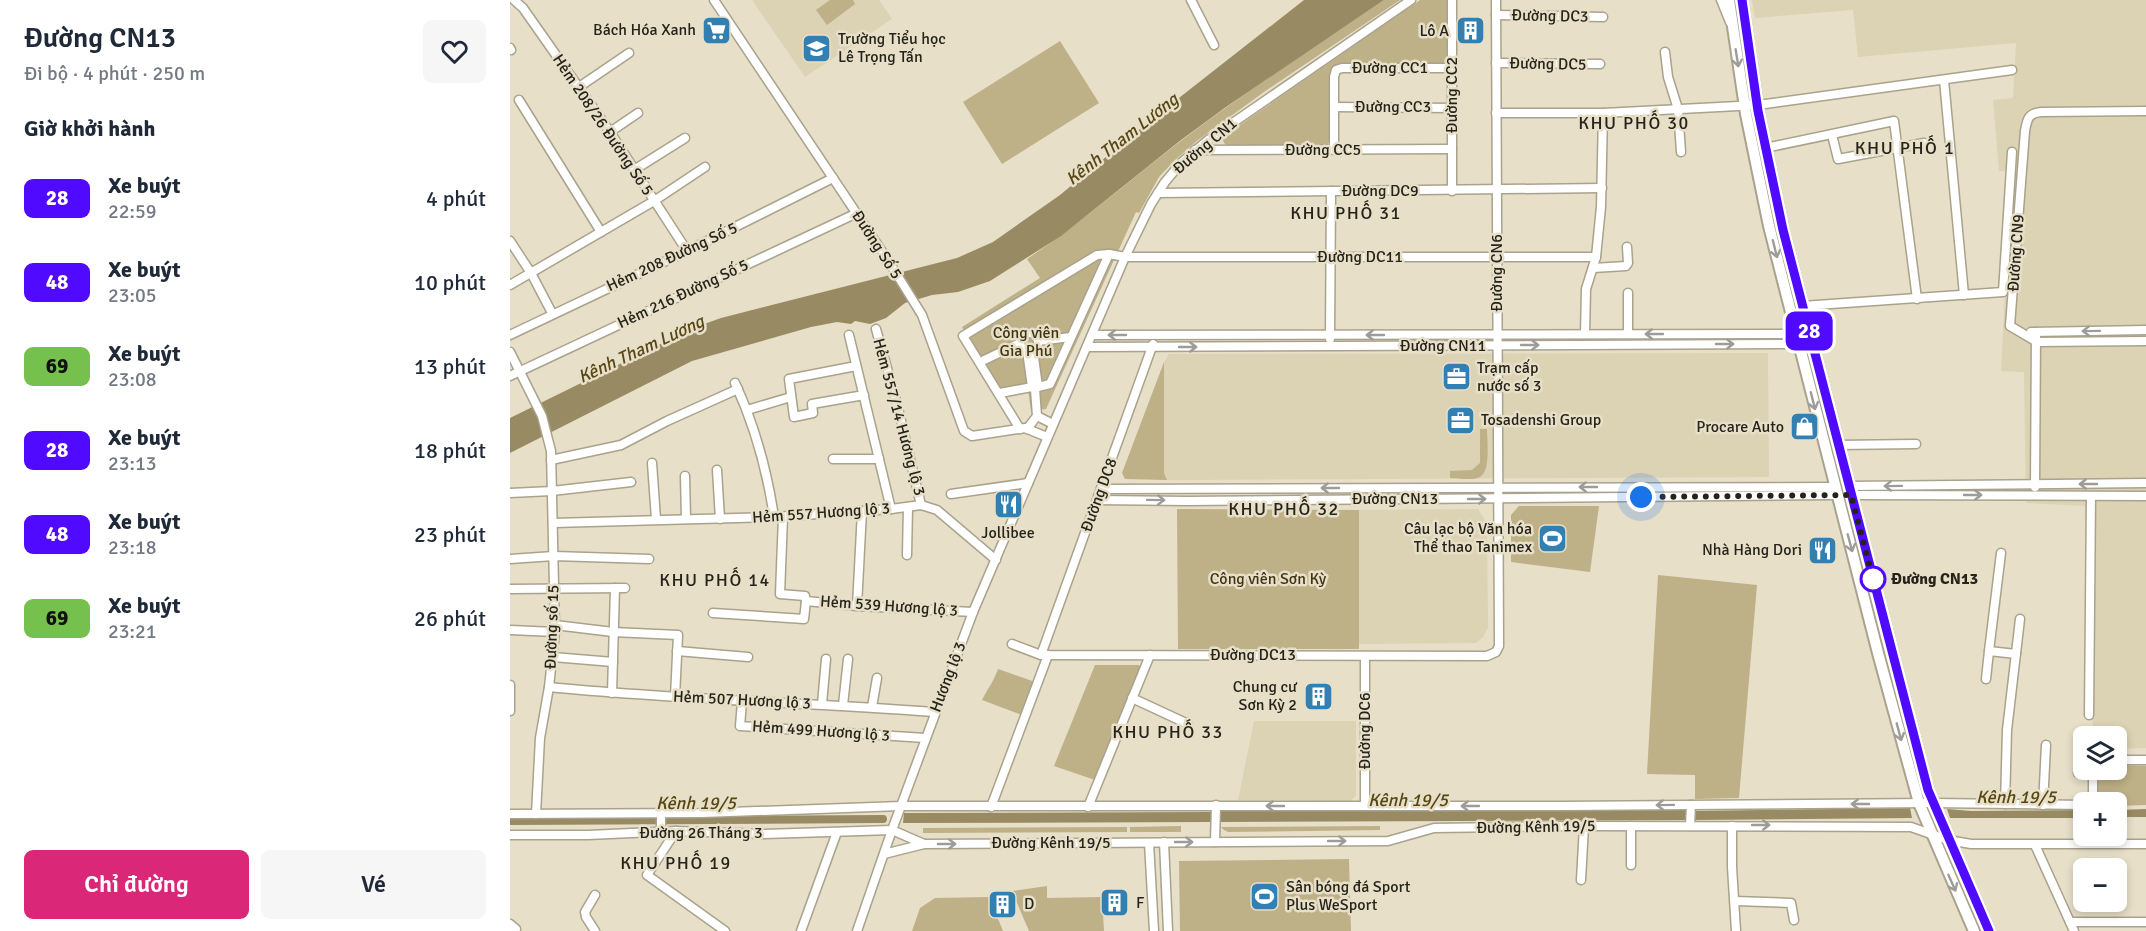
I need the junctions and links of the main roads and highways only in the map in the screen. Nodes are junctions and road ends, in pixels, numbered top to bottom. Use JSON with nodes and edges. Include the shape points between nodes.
{"nodes":[{"id":1,"x":1729,"y":0,"type":"edge"},
{"id":2,"x":1742,"y":0,"type":"edge"},
{"id":3,"x":1837,"y":491,"type":"junction"},
{"id":4,"x":1850,"y":491,"type":"junction"},
{"id":5,"x":1974,"y":931,"type":"edge"},
{"id":6,"x":1989,"y":931,"type":"edge"}],
"edges":[{"from":1,"to":3,"type":"main road","one_way":true,"via":[[1767,216]]},
{"from":2,"to":4,"type":"main road","via":[[1765,148]]},
{"from":3,"to":4,"type":"main road"},
{"from":3,"to":5,"type":"main road","one_way":true,"via":[[1919,803]]},
{"from":4,"to":6,"type":"main road","via":[[1932,803]]}]}
